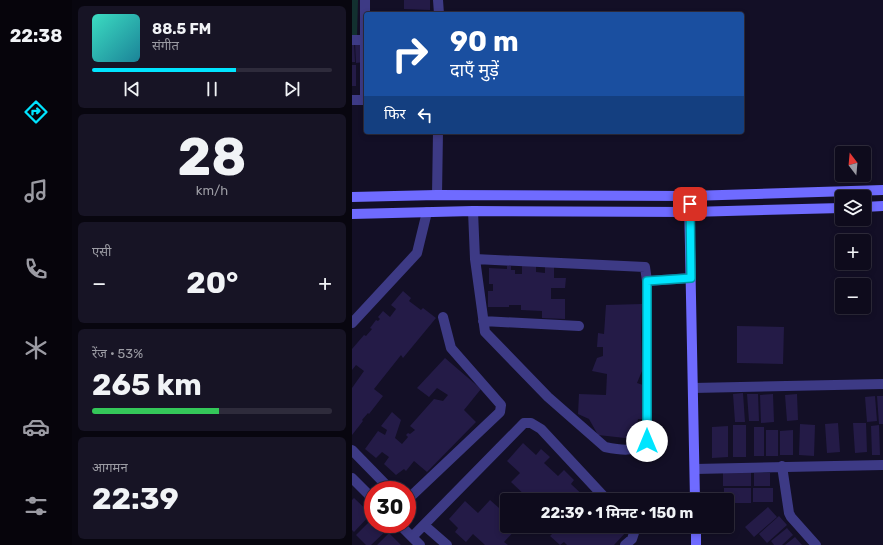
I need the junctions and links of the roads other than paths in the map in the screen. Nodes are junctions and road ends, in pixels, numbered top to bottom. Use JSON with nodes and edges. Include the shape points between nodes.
{"nodes":[{"id":1,"x":364,"y":0,"type":"edge"},
{"id":2,"x":438,"y":0,"type":"edge"},
{"id":3,"x":439,"y":12,"type":"edge"},
{"id":4,"x":352,"y":40,"type":"edge"},
{"id":5,"x":364,"y":40,"type":"joint"},
{"id":6,"x":352,"y":100,"type":"edge"},
{"id":7,"x":364,"y":100,"type":"edge"},
{"id":8,"x":438,"y":134,"type":"edge"},
{"id":9,"x":883,"y":190,"type":"edge"},
{"id":10,"x":437,"y":195,"type":"junction"},
{"id":11,"x":690,"y":196,"type":"junction"},
{"id":12,"x":352,"y":197,"type":"edge"},
{"id":13,"x":883,"y":206,"type":"edge"},
{"id":14,"x":871,"y":207,"type":"edge"},
{"id":15,"x":835,"y":208,"type":"edge"},
{"id":16,"x":473,"y":211,"type":"junction"},
{"id":17,"x":428,"y":212,"type":"junction"},
{"id":18,"x":690,"y":212,"type":"junction"},
{"id":19,"x":352,"y":214,"type":"edge"},
{"id":20,"x":475,"y":259,"type":"junction"},
{"id":21,"x":691,"y":278,"type":"junction"},
{"id":22,"x":647,"y":281,"type":"junction"},
{"id":23,"x":443,"y":317,"type":"dead end"},
{"id":24,"x":483,"y":320,"type":"junction"},
{"id":25,"x":352,"y":323,"type":"edge"},
{"id":26,"x":579,"y":326,"type":"dead end"},
{"id":27,"x":883,"y":384,"type":"edge"},
{"id":28,"x":693,"y":388,"type":"junction"},
{"id":29,"x":352,"y":450,"type":"edge"},
{"id":30,"x":883,"y":465,"type":"edge"},
{"id":31,"x":782,"y":466,"type":"junction"},
{"id":32,"x":694,"y":469,"type":"junction"},
{"id":33,"x":382,"y":481,"type":"edge"},
{"id":34,"x":354,"y":483,"type":"edge"},
{"id":35,"x":364,"y":491,"type":"edge"},
{"id":36,"x":416,"y":491,"type":"edge"},
{"id":37,"x":600,"y":493,"type":"edge"},
{"id":38,"x":695,"y":493,"type":"edge"},
{"id":39,"x":424,"y":525,"type":"junction"},
{"id":40,"x":408,"y":533,"type":"edge"},
{"id":41,"x":634,"y":533,"type":"edge"},
{"id":42,"x":696,"y":533,"type":"edge"},
{"id":43,"x":412,"y":537,"type":"junction"},
{"id":44,"x":420,"y":545,"type":"edge"},
{"id":45,"x":447,"y":545,"type":"edge"},
{"id":46,"x":625,"y":545,"type":"edge"},
{"id":47,"x":695,"y":545,"type":"edge"},
{"id":48,"x":816,"y":545,"type":"edge"}],
"edges":[{"from":1,"to":5,"type":"street"},
{"from":2,"to":3,"type":"street"},
{"from":4,"to":5,"type":"street"},
{"from":6,"to":7,"type":"street"},
{"from":8,"to":10,"type":"street"},
{"from":9,"to":11,"type":"street"},
{"from":10,"to":11,"type":"street"},
{"from":10,"to":12,"type":"street"},
{"from":11,"to":18,"type":"street"},
{"from":13,"to":14,"type":"street"},
{"from":15,"to":18,"type":"street"},
{"from":16,"to":17,"type":"street"},
{"from":16,"to":18,"type":"street"},
{"from":16,"to":20,"type":"street"},
{"from":17,"to":19,"type":"street"},
{"from":17,"to":25,"type":"street","via":[[418,253]]},
{"from":18,"to":21,"type":"street"},
{"from":20,"to":22,"type":"street","via":[[646,267]]},
{"from":20,"to":24,"type":"street"},
{"from":21,"to":22,"type":"street"},
{"from":21,"to":28,"type":"street"},
{"from":22,"to":24,"type":"street","via":[[647,441],[637,449],[605,447],[548,397],[486,334]]},
{"from":23,"to":36,"type":"street","via":[[451,348],[500,405],[500,412]]},
{"from":24,"to":26,"type":"street"},
{"from":27,"to":28,"type":"street"},
{"from":28,"to":32,"type":"street"},
{"from":29,"to":33,"type":"street"},
{"from":30,"to":31,"type":"street"},
{"from":31,"to":32,"type":"street"},
{"from":31,"to":48,"type":"street","via":[[789,513]]},
{"from":32,"to":38,"type":"street"},
{"from":34,"to":35,"type":"street"},
{"from":37,"to":39,"type":"street","via":[[541,429],[531,423],[524,423]]},
{"from":39,"to":43,"type":"street"},
{"from":39,"to":45,"type":"street"},
{"from":40,"to":43,"type":"street"},
{"from":41,"to":46,"type":"street"},
{"from":42,"to":47,"type":"street"},
{"from":43,"to":44,"type":"street"}]}
